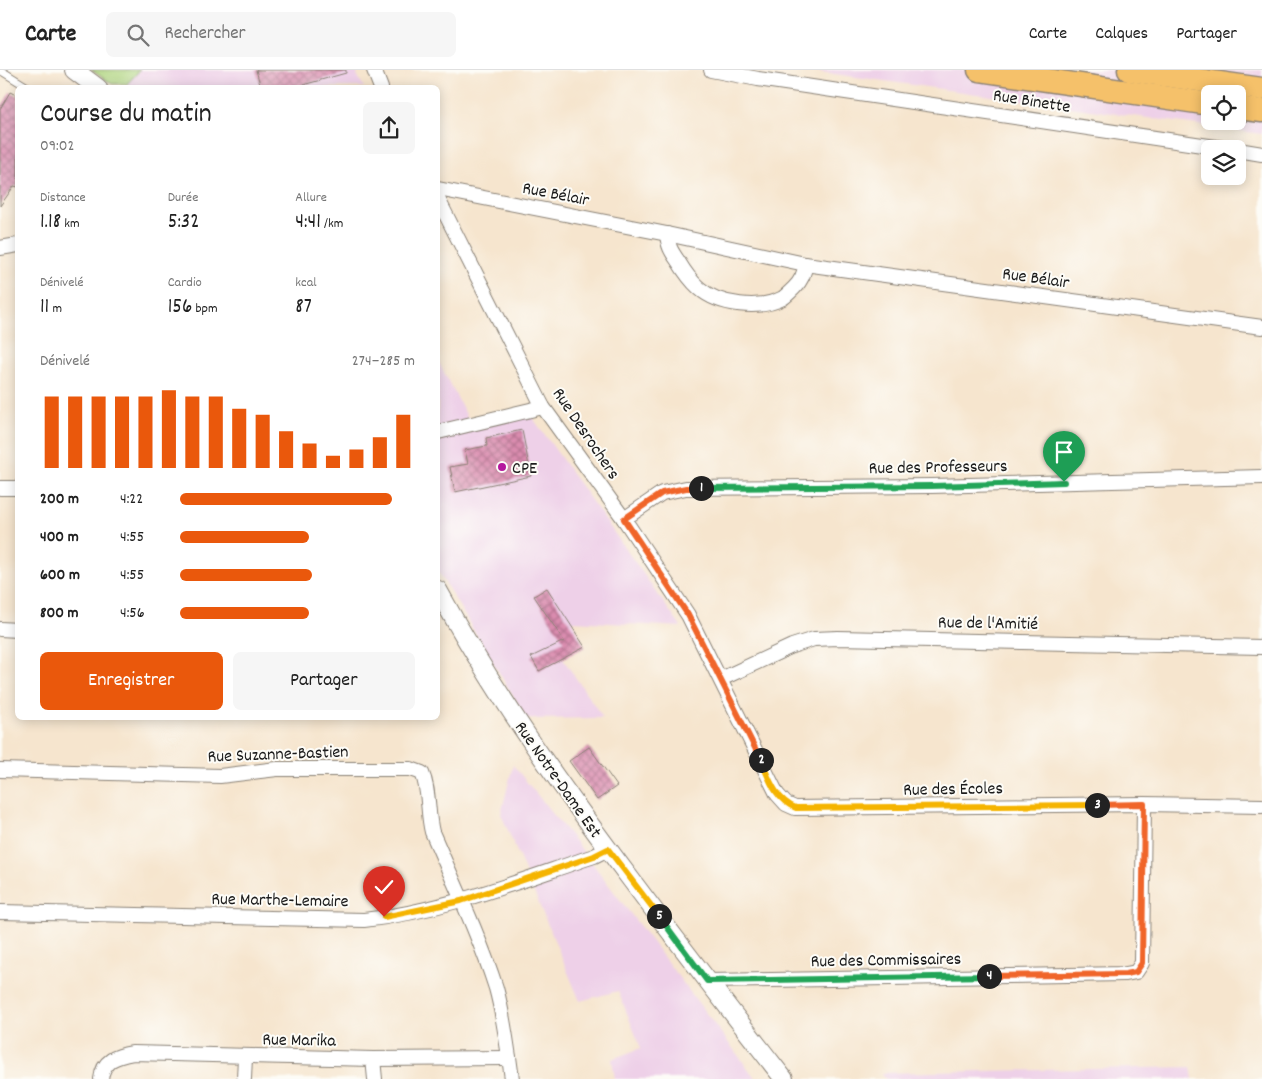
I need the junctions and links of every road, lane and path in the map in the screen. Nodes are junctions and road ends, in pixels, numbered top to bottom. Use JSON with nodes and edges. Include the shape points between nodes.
{"nodes":[{"id":1,"x":0,"y":70,"type":"edge"},
{"id":2,"x":74,"y":70,"type":"edge"},
{"id":3,"x":711,"y":70,"type":"edge"},
{"id":4,"x":979,"y":70,"type":"edge"},
{"id":5,"x":1129,"y":70,"type":"edge"},
{"id":6,"x":24,"y":85,"type":"edge"},
{"id":7,"x":94,"y":85,"type":"edge"},
{"id":8,"x":1262,"y":90,"type":"edge"},
{"id":9,"x":1201,"y":103,"type":"edge"},
{"id":10,"x":1246,"y":109,"type":"edge"},
{"id":11,"x":1262,"y":111,"type":"edge"},
{"id":12,"x":1201,"y":145,"type":"edge"},
{"id":13,"x":1246,"y":151,"type":"edge"},
{"id":14,"x":1262,"y":154,"type":"edge"},
{"id":15,"x":440,"y":189,"type":"edge"},
{"id":16,"x":440,"y":203,"type":"edge"},
{"id":17,"x":667,"y":234,"type":"junction"},
{"id":18,"x":15,"y":246,"type":"edge"},
{"id":19,"x":0,"y":248,"type":"edge"},
{"id":20,"x":805,"y":264,"type":"junction"},
{"id":21,"x":1262,"y":327,"type":"edge"},
{"id":22,"x":544,"y":406,"type":"junction"},
{"id":23,"x":440,"y":432,"type":"edge"},
{"id":24,"x":1262,"y":477,"type":"edge"},
{"id":25,"x":0,"y":488,"type":"edge"},
{"id":26,"x":15,"y":488,"type":"edge"},
{"id":27,"x":624,"y":519,"type":"junction"},
{"id":28,"x":440,"y":593,"type":"edge"},
{"id":29,"x":0,"y":629,"type":"edge"},
{"id":30,"x":15,"y":630,"type":"edge"},
{"id":31,"x":1262,"y":647,"type":"edge"},
{"id":32,"x":721,"y":679,"type":"junction"},
{"id":33,"x":0,"y":770,"type":"edge"},
{"id":34,"x":1144,"y":804,"type":"junction"},
{"id":35,"x":1262,"y":806,"type":"edge"},
{"id":36,"x":608,"y":849,"type":"junction"},
{"id":37,"x":461,"y":901,"type":"junction"},
{"id":38,"x":0,"y":912,"type":"edge"},
{"id":39,"x":707,"y":981,"type":"junction"},
{"id":40,"x":245,"y":1057,"type":"junction"},
{"id":41,"x":510,"y":1058,"type":"junction"},
{"id":42,"x":373,"y":1059,"type":"junction"},
{"id":43,"x":101,"y":1079,"type":"edge"},
{"id":44,"x":244,"y":1079,"type":"edge"},
{"id":45,"x":375,"y":1079,"type":"edge"},
{"id":46,"x":512,"y":1079,"type":"edge"},
{"id":47,"x":784,"y":1079,"type":"edge"}],
"edges":[{"from":1,"to":6,"type":"lane"},
{"from":2,"to":7,"type":"street"},
{"from":3,"to":12,"type":"street","name":"Rue Binette"},
{"from":4,"to":9,"type":"main road"},
{"from":5,"to":8,"type":"main road"},
{"from":10,"to":11,"type":"main road"},
{"from":13,"to":14,"type":"street"},
{"from":15,"to":17,"type":"street","name":"Rue Bélair"},
{"from":16,"to":22,"type":"street","name":"Rue Desrochers"},
{"from":17,"to":20,"type":"street","name":"Rue Bélair"},
{"from":17,"to":20,"type":"street","via":[[668,245],[700,289],[735,303],[772,302],[785,297],[799,283]]},
{"from":18,"to":19,"type":"street"},
{"from":20,"to":21,"type":"street","name":"Rue Bélair"},
{"from":22,"to":23,"type":"street"},
{"from":22,"to":27,"type":"street","name":"Rue Desrochers"},
{"from":24,"to":27,"type":"street","name":"Rue des Professeurs","via":[[932,486],[686,488],[662,493]]},
{"from":25,"to":26,"type":"street"},
{"from":27,"to":32,"type":"street","name":"Rue Desrochers","via":[[688,615]]},
{"from":28,"to":36,"type":"street","name":"Rue Notre-Dame Est","via":[[505,703]]},
{"from":29,"to":30,"type":"street"},
{"from":31,"to":32,"type":"street","name":"Rue de l'Amitié","via":[[814,639]]},
{"from":32,"to":34,"type":"street","name":"Rue des Écoles","via":[[777,794],[786,804],[796,808]]},
{"from":33,"to":37,"type":"street","name":"Rue Suzanne-Bastien","via":[[220,776],[277,769],[411,769],[422,774],[426,782],[432,832]]},
{"from":34,"to":35,"type":"street","name":"Rue des Écoles"},
{"from":34,"to":39,"type":"street","name":"Rue des Commissaires","via":[[1142,963],[1136,972]]},
{"from":36,"to":37,"type":"street","name":"Rue Marthe-Lemaire"},
{"from":36,"to":39,"type":"street","name":"Rue Notre-Dame Est"},
{"from":37,"to":38,"type":"street","name":"Rue Marthe-Lemaire","via":[[364,920]]},
{"from":37,"to":41,"type":"street","name":"Rue Suzanne-Bastien","via":[[496,990]]},
{"from":39,"to":47,"type":"street","name":"Rue Notre-Dame Est"},
{"from":40,"to":42,"type":"street","name":"Rue Marika"},
{"from":40,"to":43,"type":"street","name":"Rue Marika","via":[[132,1053],[107,1062]]},
{"from":40,"to":44,"type":"street"},
{"from":41,"to":42,"type":"street","name":"Rue Marika"},
{"from":41,"to":46,"type":"street","name":"Rue Suzanne-Bastien"},
{"from":42,"to":45,"type":"street"}]}
